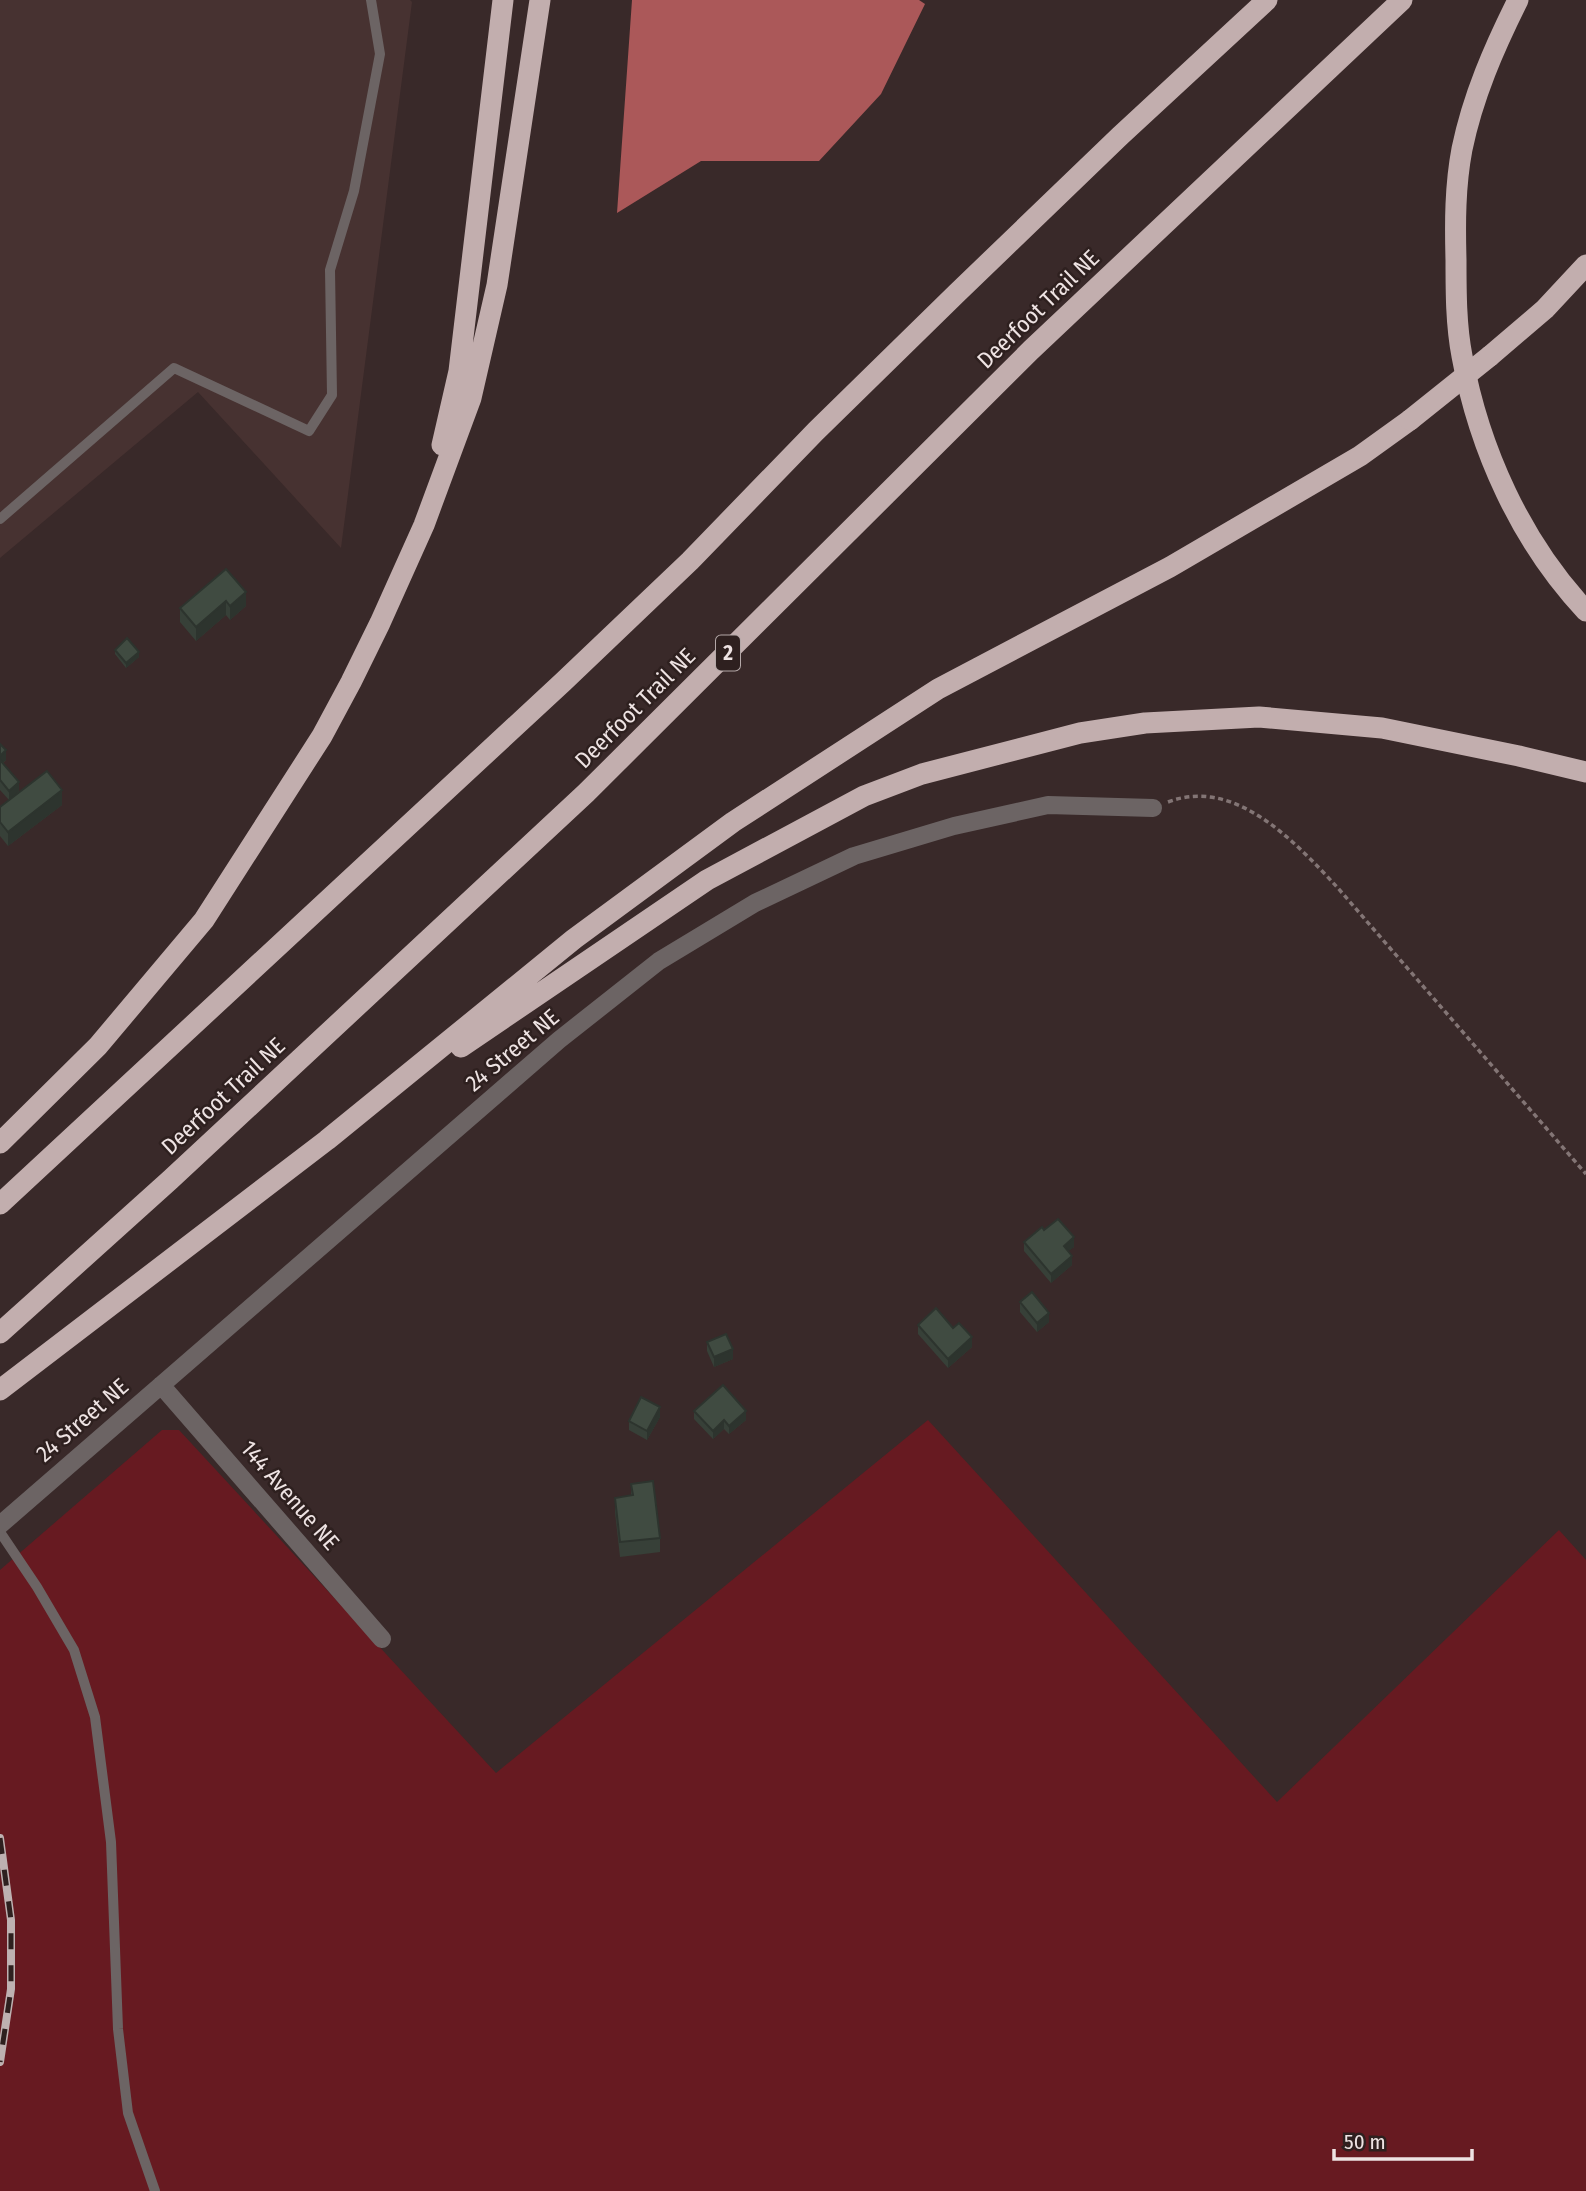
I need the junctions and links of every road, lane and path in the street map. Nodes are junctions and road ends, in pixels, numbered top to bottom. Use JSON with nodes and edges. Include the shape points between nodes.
{"nodes":[{"id":1,"x":371,"y":0,"type":"edge"},
{"id":2,"x":503,"y":0,"type":"edge"},
{"id":3,"x":540,"y":0,"type":"edge"},
{"id":4,"x":1267,"y":0,"type":"edge"},
{"id":5,"x":1402,"y":0,"type":"edge"},
{"id":6,"x":1518,"y":0,"type":"edge"},
{"id":7,"x":1586,"y":265,"type":"edge"},
{"id":8,"x":0,"y":519,"type":"edge"},
{"id":9,"x":424,"y":525,"type":"junction"},
{"id":10,"x":1586,"y":611,"type":"edge"},
{"id":11,"x":1586,"y":772,"type":"edge"},
{"id":12,"x":1153,"y":808,"type":"joint"},
{"id":13,"x":327,"y":1140,"type":"junction"},
{"id":14,"x":0,"y":1143,"type":"edge"},
{"id":15,"x":1586,"y":1174,"type":"edge"},
{"id":16,"x":0,"y":1204,"type":"edge"},
{"id":17,"x":0,"y":1334,"type":"edge"},
{"id":18,"x":161,"y":1385,"type":"junction"},
{"id":19,"x":0,"y":1390,"type":"edge"},
{"id":20,"x":0,"y":1525,"type":"edge"},
{"id":21,"x":0,"y":1532,"type":"edge"},
{"id":22,"x":382,"y":1639,"type":"dead end"},
{"id":23,"x":155,"y":2191,"type":"edge"}],
"edges":[{"from":1,"to":8,"type":"lane","via":[[380,54],[354,191],[330,270],[332,395],[309,431],[174,368]]},
{"from":2,"to":9,"type":"highway","via":[[458,371]]},
{"from":3,"to":9,"type":"highway","via":[[497,285],[471,398]]},
{"from":4,"to":16,"type":"highway","via":[[957,293],[563,682]]},
{"from":5,"to":17,"type":"highway","name":"Deerfoot Trail NE","number":"2","via":[[1031,350],[586,793]]},
{"from":6,"to":10,"type":"highway","via":[[1475,97],[1458,178],[1456,294],[1461,355],[1475,410],[1509,498],[1541,555]]},
{"from":7,"to":13,"type":"highway","bridge":true,"via":[[1545,309],[1490,356],[1360,456],[1170,567],[938,689],[733,822],[574,939]]},
{"from":9,"to":14,"type":"highway","via":[[334,715],[204,920],[98,1046]]},
{"from":11,"to":13,"type":"highway","via":[[1382,728],[1259,717],[1145,723],[1080,733],[922,774],[864,796],[707,880]]},
{"from":12,"to":15,"type":"path","via":[[1197,795],[1222,800],[1261,818],[1296,844]]},
{"from":12,"to":18,"type":"street","name":"24 Street NE","via":[[1048,805],[954,826],[854,856],[755,902],[659,961],[559,1040]]},
{"from":13,"to":19,"type":"highway"},
{"from":18,"to":20,"type":"street","name":"24 Street NE"},
{"from":18,"to":22,"type":"street","name":"144 Avenue NE"},
{"from":21,"to":23,"type":"lane","via":[[74,1650],[95,1717],[111,1842],[117,2029],[128,2113]]}]}
